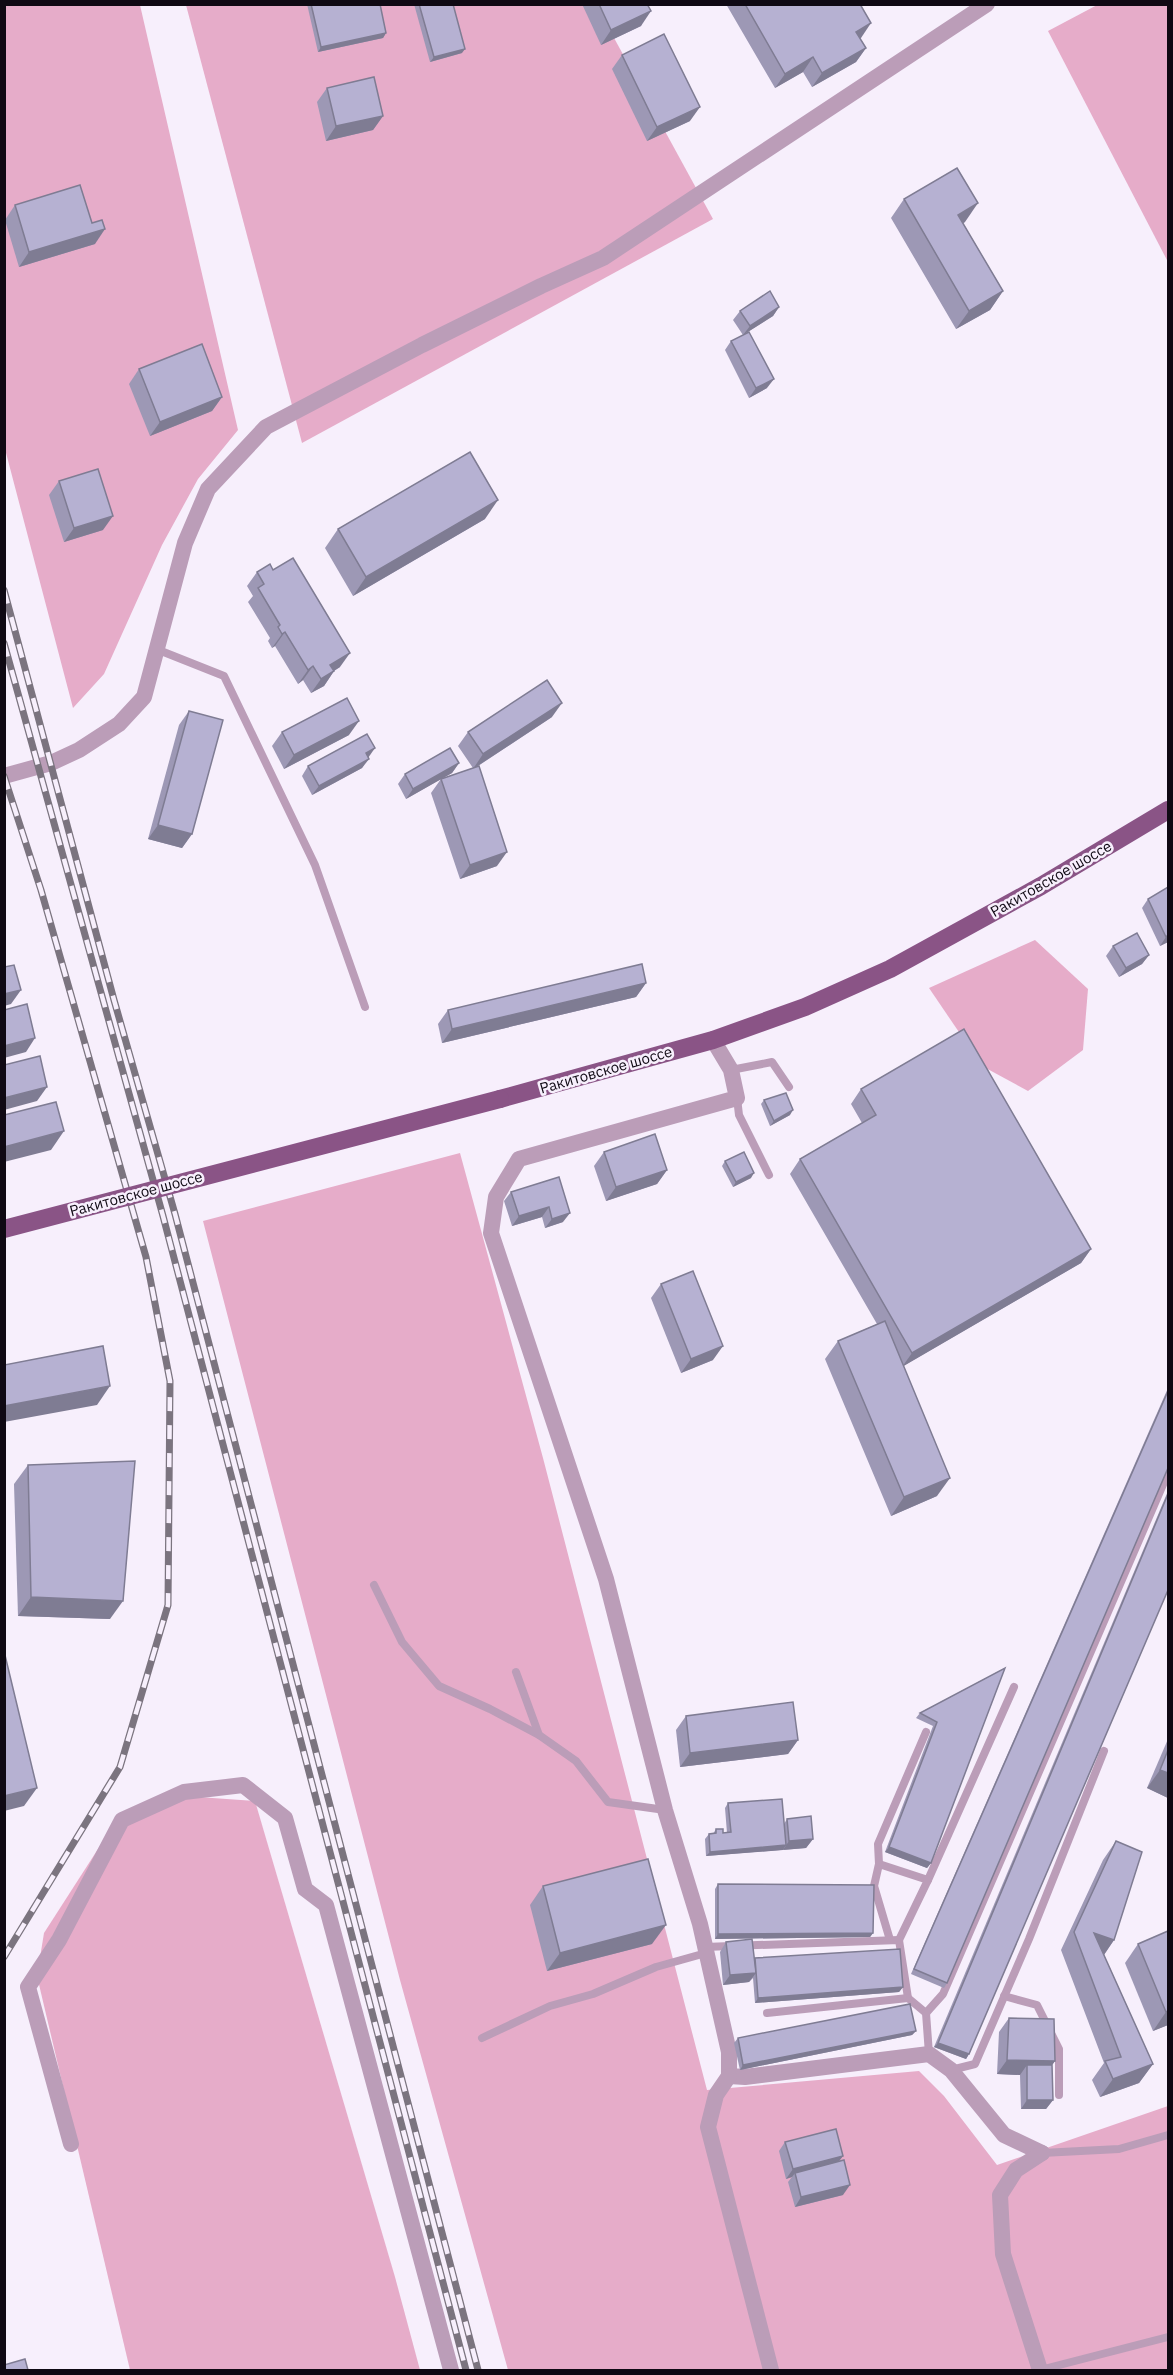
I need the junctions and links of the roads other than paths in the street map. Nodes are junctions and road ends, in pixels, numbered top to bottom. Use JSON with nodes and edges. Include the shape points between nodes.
{"nodes":[{"id":1,"x":987,"y":4,"type":"edge"},
{"id":2,"x":156,"y":649,"type":"junction"},
{"id":3,"x":4,"y":776,"type":"edge"},
{"id":4,"x":1168,"y":810,"type":"edge"},
{"id":5,"x":365,"y":1007,"type":"dead end"},
{"id":6,"x":713,"y":1040,"type":"junction"},
{"id":7,"x":731,"y":1070,"type":"junction"},
{"id":8,"x":789,"y":1087,"type":"dead end"},
{"id":9,"x":736,"y":1098,"type":"junction"},
{"id":10,"x":769,"y":1175,"type":"dead end"},
{"id":11,"x":4,"y":1229,"type":"edge"},
{"id":12,"x":1168,"y":1473,"type":"edge"},
{"id":13,"x":374,"y":1585,"type":"dead end"},
{"id":14,"x":516,"y":1672,"type":"dead end"},
{"id":15,"x":1014,"y":1687,"type":"dead end"},
{"id":16,"x":926,"y":1732,"type":"dead end"},
{"id":17,"x":538,"y":1734,"type":"junction"},
{"id":18,"x":1104,"y":1751,"type":"edge"},
{"id":19,"x":665,"y":1810,"type":"junction"},
{"id":20,"x":879,"y":1864,"type":"junction"},
{"id":21,"x":928,"y":1880,"type":"junction"},
{"id":22,"x":862,"y":1886,"type":"edge"},
{"id":23,"x":874,"y":1886,"type":"junction"},
{"id":24,"x":894,"y":1940,"type":"junction"},
{"id":25,"x":706,"y":1950,"type":"junction"},
{"id":26,"x":1004,"y":1996,"type":"junction"},
{"id":27,"x":908,"y":1998,"type":"junction"},
{"id":28,"x":767,"y":2013,"type":"dead end"},
{"id":29,"x":926,"y":2013,"type":"junction"},
{"id":30,"x":482,"y":2038,"type":"dead end"},
{"id":31,"x":929,"y":2054,"type":"junction"},
{"id":32,"x":951,"y":2070,"type":"junction"},
{"id":33,"x":729,"y":2076,"type":"junction"},
{"id":34,"x":1059,"y":2095,"type":"dead end"},
{"id":35,"x":1168,"y":2135,"type":"edge"},
{"id":36,"x":71,"y":2144,"type":"dead end"},
{"id":37,"x":1042,"y":2153,"type":"junction"},
{"id":38,"x":1168,"y":2337,"type":"edge"},
{"id":39,"x":451,"y":2370,"type":"edge"},
{"id":40,"x":771,"y":2370,"type":"edge"},
{"id":41,"x":1040,"y":2370,"type":"edge"}],
"edges":[{"from":1,"to":2,"type":"street","via":[[603,258],[452,330],[266,427],[208,489],[185,543]]},
{"from":2,"to":3,"type":"street","via":[[144,697],[119,724],[51,763]]},
{"from":2,"to":5,"type":"lane","via":[[224,676],[315,865]]},
{"from":4,"to":6,"type":"main road","name":"Ракитовское шоссе","via":[[890,969],[805,1007]]},
{"from":6,"to":7,"type":"street"},
{"from":6,"to":11,"type":"main road","name":"Ракитовское шоссе","bridge":true,"via":[[500,1100]]},
{"from":7,"to":8,"type":"lane","via":[[772,1062]]},
{"from":7,"to":9,"type":"street"},
{"from":9,"to":10,"type":"lane","via":[[740,1115]]},
{"from":9,"to":19,"type":"street","via":[[519,1159],[496,1197],[491,1233],[606,1579]]},
{"from":12,"to":29,"type":"lane","via":[[943,1994]]},
{"from":13,"to":17,"type":"lane","via":[[402,1642],[440,1686]]},
{"from":14,"to":17,"type":"lane"},
{"from":15,"to":21,"type":"lane"},
{"from":16,"to":20,"type":"lane","via":[[878,1844]]},
{"from":17,"to":19,"type":"lane","via":[[576,1761],[608,1802]]},
{"from":18,"to":26,"type":"lane"},
{"from":19,"to":25,"type":"street"},
{"from":20,"to":21,"type":"lane"},
{"from":20,"to":23,"type":"lane"},
{"from":21,"to":24,"type":"lane"},
{"from":22,"to":23,"type":"lane"},
{"from":23,"to":24,"type":"lane"},
{"from":24,"to":25,"type":"lane"},
{"from":24,"to":27,"type":"lane"},
{"from":25,"to":30,"type":"lane","via":[[593,1994],[550,2006]]},
{"from":25,"to":33,"type":"street","via":[[729,2052]]},
{"from":26,"to":32,"type":"lane","via":[[975,2064]]},
{"from":26,"to":34,"type":"lane","via":[[1037,2005],[1059,2049]]},
{"from":27,"to":28,"type":"lane"},
{"from":27,"to":29,"type":"lane"},
{"from":29,"to":31,"type":"lane"},
{"from":31,"to":32,"type":"street"},
{"from":31,"to":33,"type":"street"},
{"from":32,"to":37,"type":"street","via":[[1004,2135]]},
{"from":33,"to":40,"type":"street","via":[[716,2095],[708,2127]]},
{"from":35,"to":37,"type":"lane","via":[[1119,2149]]},
{"from":36,"to":39,"type":"street","via":[[28,1987],[59,1940],[122,1820],[184,1792],[243,1785],[285,1818],[305,1889],[326,1905]]},
{"from":37,"to":41,"type":"street","via":[[1017,2170],[1000,2195],[1002,2254]]},
{"from":38,"to":41,"type":"lane"}]}
